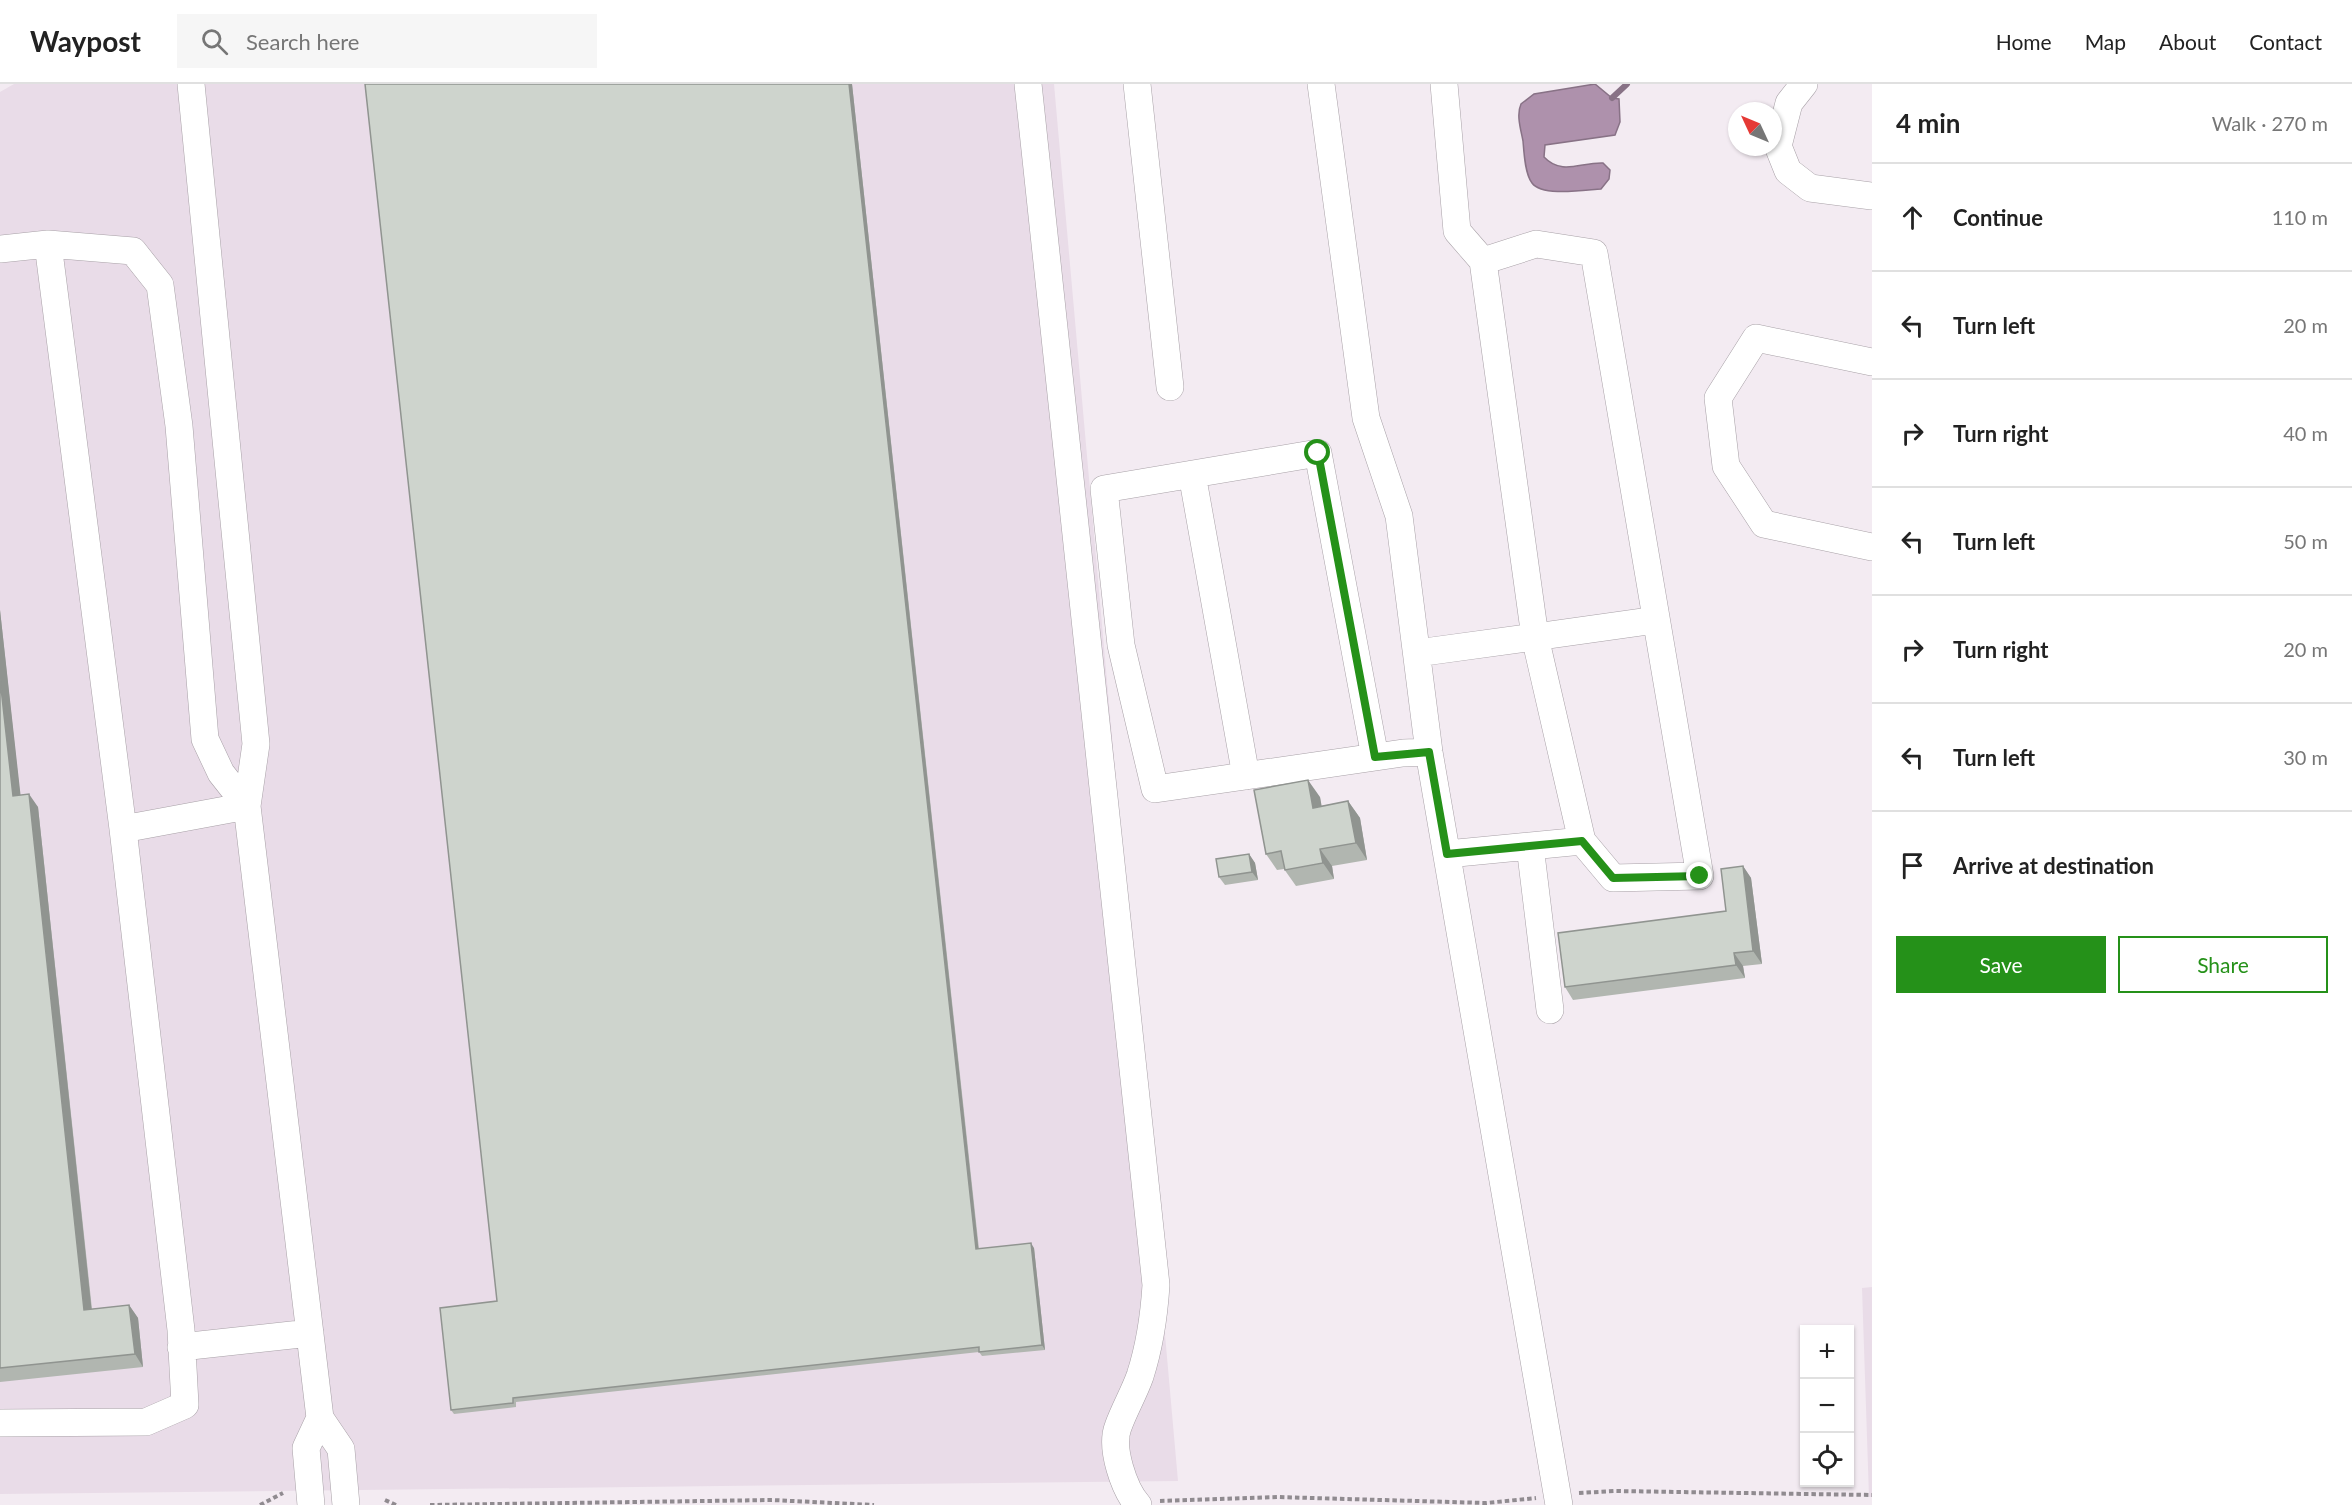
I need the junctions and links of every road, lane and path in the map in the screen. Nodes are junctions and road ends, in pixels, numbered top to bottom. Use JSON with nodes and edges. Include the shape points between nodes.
{"nodes":[{"id":1,"x":191,"y":84,"type":"edge"},
{"id":2,"x":1028,"y":84,"type":"edge"},
{"id":3,"x":1137,"y":84,"type":"edge"},
{"id":4,"x":1321,"y":84,"type":"edge"},
{"id":5,"x":1444,"y":84,"type":"edge"},
{"id":6,"x":1804,"y":84,"type":"edge"},
{"id":7,"x":1872,"y":196,"type":"edge"},
{"id":8,"x":48,"y":244,"type":"junction"},
{"id":9,"x":0,"y":249,"type":"edge"},
{"id":10,"x":1484,"y":261,"type":"junction"},
{"id":11,"x":1872,"y":362,"type":"edge"},
{"id":12,"x":1170,"y":387,"type":"dead end"},
{"id":13,"x":1192,"y":474,"type":"junction"},
{"id":14,"x":1872,"y":547,"type":"edge"},
{"id":15,"x":1656,"y":620,"type":"junction"},
{"id":16,"x":1535,"y":637,"type":"junction"},
{"id":17,"x":1417,"y":653,"type":"junction"},
{"id":18,"x":1429,"y":752,"type":"junction"},
{"id":19,"x":1375,"y":757,"type":"junction"},
{"id":20,"x":1246,"y":776,"type":"junction"},
{"id":21,"x":247,"y":806,"type":"junction"},
{"id":22,"x":123,"y":828,"type":"junction"},
{"id":23,"x":1582,"y":841,"type":"junction"},
{"id":24,"x":1530,"y":846,"type":"junction"},
{"id":25,"x":1447,"y":854,"type":"junction"},
{"id":26,"x":1550,"y":1010,"type":"dead end"},
{"id":27,"x":310,"y":1333,"type":"junction"},
{"id":28,"x":182,"y":1347,"type":"junction"},
{"id":29,"x":320,"y":1418,"type":"junction"},
{"id":30,"x":0,"y":1424,"type":"edge"},
{"id":31,"x":283,"y":1493,"type":"dead end"},
{"id":32,"x":1872,"y":1495,"type":"edge"},
{"id":33,"x":385,"y":1500,"type":"dead end"},
{"id":34,"x":1559,"y":1500,"type":"edge"},
{"id":35,"x":1137,"y":1503,"type":"edge"},
{"id":36,"x":260,"y":1505,"type":"edge"},
{"id":37,"x":312,"y":1505,"type":"edge"},
{"id":38,"x":346,"y":1505,"type":"edge"},
{"id":39,"x":396,"y":1505,"type":"edge"},
{"id":40,"x":430,"y":1505,"type":"edge"},
{"id":41,"x":874,"y":1505,"type":"edge"}],
"edges":[{"from":1,"to":21,"type":"street","via":[[256,744]]},
{"from":2,"to":35,"type":"street","via":[[1156,1285],[1153,1331],[1140,1377],[1116,1430],[1121,1477]]},
{"from":3,"to":12,"type":"street"},
{"from":4,"to":17,"type":"street","via":[[1366,418],[1399,516]]},
{"from":5,"to":10,"type":"street","via":[[1457,231]]},
{"from":6,"to":7,"type":"street","via":[[1789,103],[1778,146],[1788,171],[1810,188]]},
{"from":8,"to":9,"type":"street"},
{"from":8,"to":21,"type":"street","via":[[134,251],[160,285],[179,426],[205,739],[220,773]]},
{"from":8,"to":22,"type":"street"},
{"from":10,"to":15,"type":"street","via":[[1536,244],[1594,254]]},
{"from":10,"to":16,"type":"street"},
{"from":11,"to":14,"type":"street","via":[[1756,338],[1718,398],[1726,466],[1764,524]]},
{"from":13,"to":19,"type":"street","via":[[1318,453]]},
{"from":13,"to":20,"type":"street"},
{"from":13,"to":20,"type":"street","via":[[1104,489],[1120,645],[1155,789]]},
{"from":15,"to":16,"type":"street"},
{"from":15,"to":23,"type":"street","via":[[1700,876],[1613,878]]},
{"from":16,"to":17,"type":"street"},
{"from":16,"to":23,"type":"street"},
{"from":17,"to":18,"type":"street"},
{"from":18,"to":19,"type":"street"},
{"from":18,"to":25,"type":"street"},
{"from":19,"to":20,"type":"street"},
{"from":21,"to":22,"type":"street"},
{"from":21,"to":27,"type":"street"},
{"from":22,"to":28,"type":"street"},
{"from":23,"to":24,"type":"street"},
{"from":24,"to":25,"type":"street"},
{"from":24,"to":26,"type":"street"},
{"from":25,"to":34,"type":"street"},
{"from":27,"to":28,"type":"street"},
{"from":27,"to":29,"type":"street"},
{"from":28,"to":30,"type":"street","via":[[184,1405],[146,1422]]},
{"from":29,"to":37,"type":"street","via":[[306,1448]]},
{"from":29,"to":38,"type":"street","via":[[341,1449]]},
{"from":31,"to":36,"type":"path"},
{"from":32,"to":34,"type":"path","via":[[1614,1491]]},
{"from":33,"to":39,"type":"path"},
{"from":34,"to":35,"type":"path","via":[[1486,1503],[1277,1497]]},
{"from":40,"to":41,"type":"path","via":[[772,1500]]}]}
